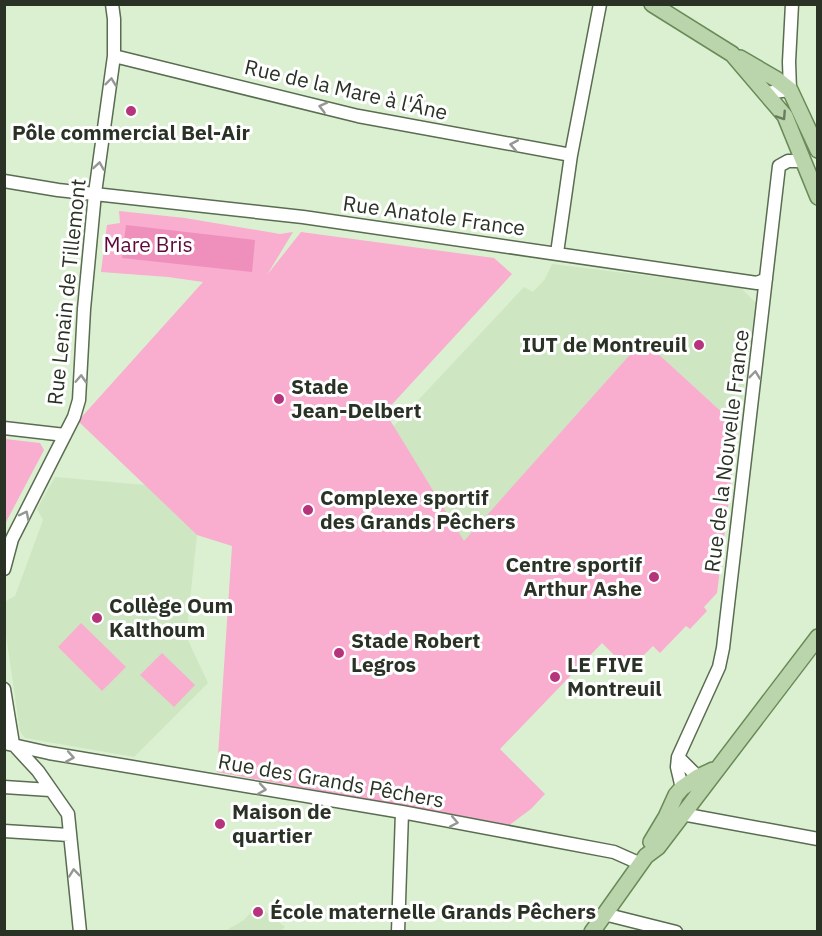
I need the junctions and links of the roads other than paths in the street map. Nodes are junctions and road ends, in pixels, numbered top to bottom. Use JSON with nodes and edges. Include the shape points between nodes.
{"nodes":[{"id":1,"x":112,"y":4,"type":"edge"},
{"id":2,"x":600,"y":4,"type":"edge"},
{"id":3,"x":652,"y":4,"type":"edge"},
{"id":4,"x":791,"y":6,"type":"edge"},
{"id":5,"x":732,"y":54,"type":"junction"},
{"id":6,"x":114,"y":56,"type":"junction"},
{"id":7,"x":790,"y":90,"type":"junction"},
{"id":8,"x":765,"y":93,"type":"junction"},
{"id":9,"x":818,"y":150,"type":"edge"},
{"id":10,"x":572,"y":155,"type":"junction"},
{"id":11,"x":803,"y":161,"type":"junction"},
{"id":12,"x":4,"y":181,"type":"edge"},
{"id":13,"x":95,"y":192,"type":"junction"},
{"id":14,"x":818,"y":197,"type":"edge"},
{"id":15,"x":557,"y":253,"type":"junction"},
{"id":16,"x":766,"y":279,"type":"junction"},
{"id":17,"x":4,"y":428,"type":"edge"},
{"id":18,"x":65,"y":435,"type":"junction"},
{"id":19,"x":4,"y":569,"type":"edge"},
{"id":20,"x":818,"y":637,"type":"edge"},
{"id":21,"x":811,"y":655,"type":"edge"},
{"id":22,"x":4,"y":689,"type":"edge"},
{"id":23,"x":9,"y":744,"type":"edge"},
{"id":24,"x":678,"y":757,"type":"junction"},
{"id":25,"x":716,"y":768,"type":"junction"},
{"id":26,"x":698,"y":777,"type":"junction"},
{"id":27,"x":4,"y":787,"type":"edge"},
{"id":28,"x":682,"y":788,"type":"junction"},
{"id":29,"x":50,"y":790,"type":"junction"},
{"id":30,"x":402,"y":812,"type":"junction"},
{"id":31,"x":682,"y":814,"type":"junction"},
{"id":32,"x":4,"y":831,"type":"edge"},
{"id":33,"x":69,"y":835,"type":"junction"},
{"id":34,"x":818,"y":839,"type":"edge"},
{"id":35,"x":643,"y":860,"type":"junction"},
{"id":36,"x":604,"y":915,"type":"junction"},
{"id":37,"x":80,"y":932,"type":"edge"},
{"id":38,"x":398,"y":932,"type":"edge"},
{"id":39,"x":592,"y":932,"type":"edge"},
{"id":40,"x":676,"y":932,"type":"edge"}],
"edges":[{"from":1,"to":6,"type":"street","name":"Rue Lenain de Tillemont"},
{"from":2,"to":10,"type":"street"},
{"from":3,"to":5,"type":"main road"},
{"from":4,"to":7,"type":"street"},
{"from":5,"to":7,"type":"main road"},
{"from":5,"to":8,"type":"main road"},
{"from":10,"to":6,"type":"street","name":"Rue de la Mare à l'Âne","one_way":true,"via":[[358,116]]},
{"from":13,"to":6,"type":"street","name":"Rue Lenain de Tillemont","one_way":true},
{"from":7,"to":8,"type":"street"},
{"from":7,"to":9,"type":"main road"},
{"from":8,"to":11,"type":"main road","one_way":true,"via":[[784,116]]},
{"from":10,"to":15,"type":"street"},
{"from":11,"to":14,"type":"main road"},
{"from":11,"to":16,"type":"street","name":"Rue de la Nouvelle France","via":[[788,161],[779,166]]},
{"from":12,"to":13,"type":"street","name":"Rue Anatole France"},
{"from":13,"to":15,"type":"street","name":"Rue Anatole France"},
{"from":18,"to":13,"type":"street","name":"Rue Lenain de Tillemont","one_way":true,"via":[[80,400]]},
{"from":15,"to":16,"type":"street","name":"Rue Anatole France","via":[[757,283]]},
{"from":24,"to":16,"type":"street","name":"Rue de la Nouvelle France","one_way":true,"via":[[719,667]]},
{"from":17,"to":18,"type":"street"},
{"from":19,"to":18,"type":"street","name":"Rue Lenain de Tillemont","one_way":true,"via":[[12,539]]},
{"from":20,"to":21,"type":"main road"},
{"from":21,"to":25,"type":"main road"},
{"from":22,"to":23,"type":"street"},
{"from":23,"to":29,"type":"street","via":[[38,771]]},
{"from":23,"to":30,"type":"street","name":"Rue des Grands Pêchers","one_way":true},
{"from":24,"to":26,"type":"street"},
{"from":24,"to":28,"type":"street","via":[[676,766]]},
{"from":25,"to":26,"type":"main road"},
{"from":25,"to":31,"type":"main road"},
{"from":26,"to":28,"type":"main road"},
{"from":27,"to":29,"type":"street"},
{"from":28,"to":35,"type":"main road","via":[[671,802]]},
{"from":29,"to":33,"type":"street","via":[[68,814]]},
{"from":30,"to":35,"type":"street","name":"Rue des Grands Pêchers","one_way":true},
{"from":30,"to":38,"type":"street"},
{"from":31,"to":34,"type":"street"},
{"from":31,"to":35,"type":"main road","via":[[658,847]]},
{"from":32,"to":33,"type":"street"},
{"from":37,"to":33,"type":"street","one_way":true},
{"from":35,"to":36,"type":"main road"},
{"from":36,"to":39,"type":"main road"},
{"from":36,"to":40,"type":"street"}]}
